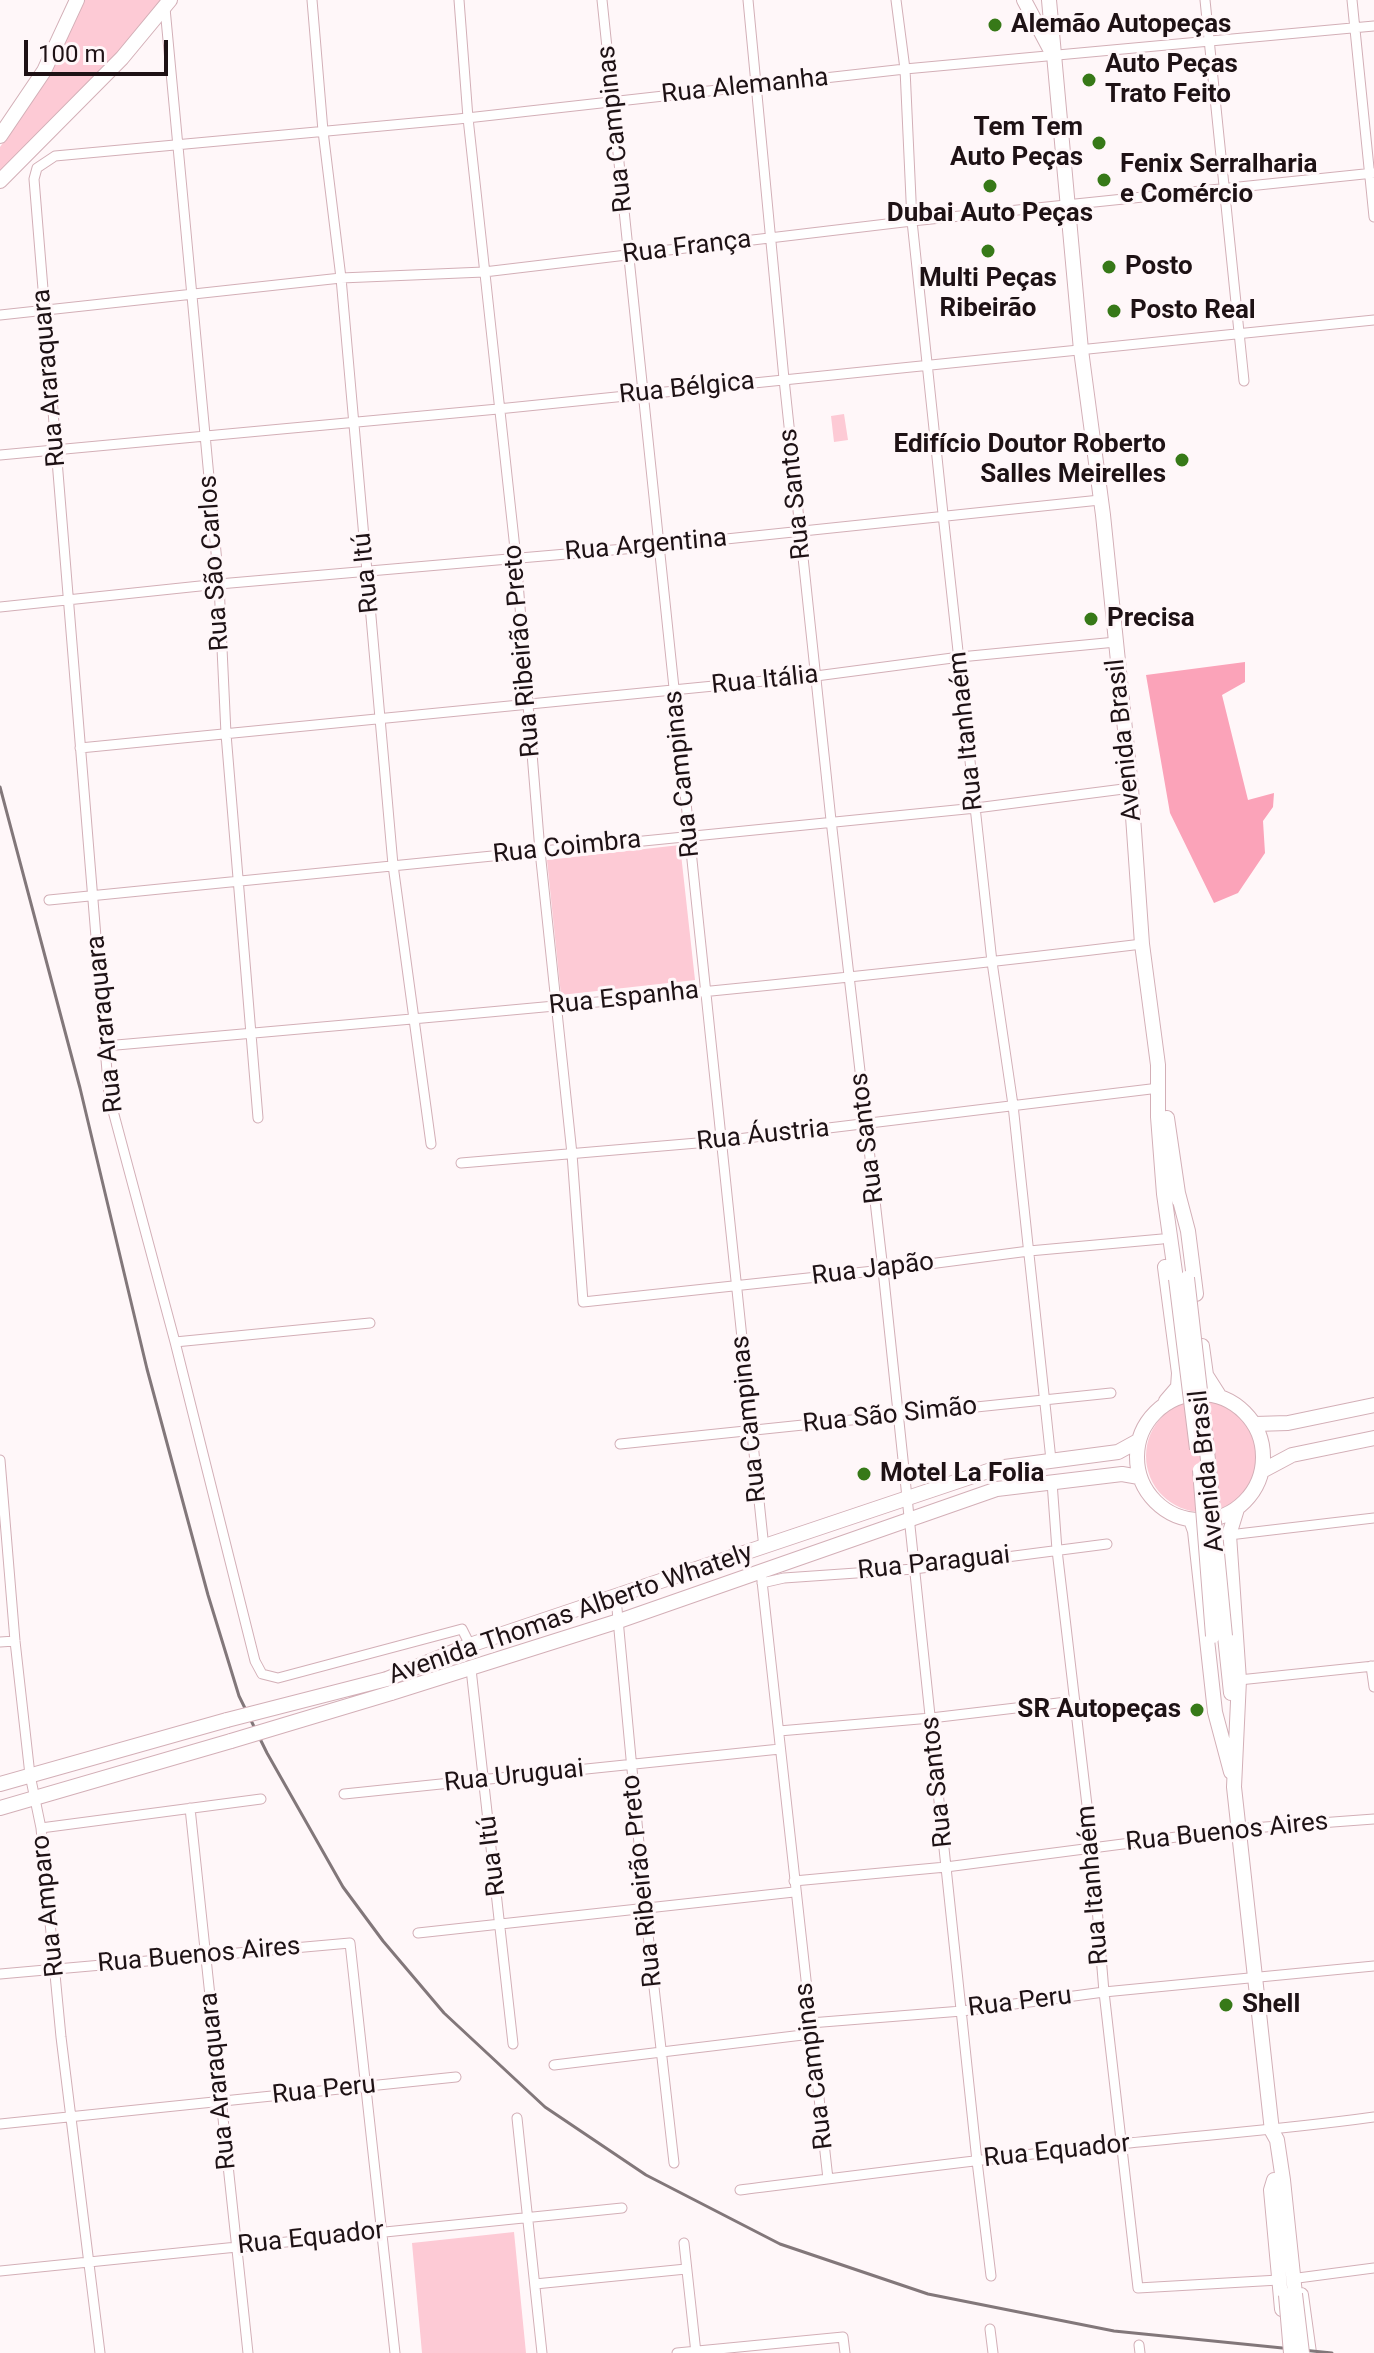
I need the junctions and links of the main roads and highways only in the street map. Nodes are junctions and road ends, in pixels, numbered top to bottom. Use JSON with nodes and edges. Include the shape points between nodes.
{"nodes":[{"id":1,"x":77,"y":0,"type":"edge"},
{"id":2,"x":1024,"y":0,"type":"edge"},
{"id":3,"x":1049,"y":0,"type":"edge"},
{"id":4,"x":168,"y":4,"type":"edge"},
{"id":5,"x":1054,"y":57,"type":"junction"},
{"id":6,"x":0,"y":136,"type":"edge"},
{"id":7,"x":0,"y":181,"type":"edge"},
{"id":8,"x":1171,"y":1194,"type":"junction"},
{"id":9,"x":1220,"y":1397,"type":"junction"},
{"id":10,"x":1374,"y":1405,"type":"edge"},
{"id":11,"x":1158,"y":1410,"type":"junction"},
{"id":12,"x":1255,"y":1424,"type":"junction"},
{"id":13,"x":1374,"y":1438,"type":"edge"},
{"id":14,"x":1138,"y":1441,"type":"junction"},
{"id":15,"x":1262,"y":1471,"type":"junction"},
{"id":16,"x":1139,"y":1477,"type":"junction"},
{"id":17,"x":1237,"y":1509,"type":"junction"},
{"id":18,"x":1191,"y":1520,"type":"junction"},
{"id":19,"x":389,"y":1686,"type":"junction"},
{"id":20,"x":1230,"y":1749,"type":"junction"},
{"id":21,"x":0,"y":1784,"type":"edge"},
{"id":22,"x":0,"y":1808,"type":"edge"},
{"id":23,"x":1279,"y":2180,"type":"junction"},
{"id":24,"x":1287,"y":2290,"type":"junction"},
{"id":25,"x":1284,"y":2353,"type":"edge"},
{"id":26,"x":1291,"y":2353,"type":"edge"},
{"id":27,"x":1302,"y":2353,"type":"edge"},
{"id":28,"x":1309,"y":2353,"type":"edge"}],
"edges":[{"from":1,"to":6,"type":"main road","via":[[44,71]]},
{"from":2,"to":5,"type":"main road"},
{"from":3,"to":5,"type":"main road","name":"Avenida Brasil"},
{"from":4,"to":7,"type":"main road"},
{"from":5,"to":8,"type":"main road","name":"Avenida Brasil","via":[[1131,788],[1142,944],[1167,1115]]},
{"from":8,"to":9,"type":"main road","name":"Avenida Brasil","via":[[1188,1231],[1206,1375]]},
{"from":8,"to":11,"type":"main road","name":"Avenida Brasil","via":[[1162,1239],[1179,1373],[1178,1387]]},
{"from":8,"to":20,"type":"main road","name":"Avenida Brasil","bridge":true},
{"from":9,"to":11,"type":"main road","via":[[1187,1395]]},
{"from":9,"to":12,"type":"main road"},
{"from":10,"to":12,"type":"main road","via":[[1288,1423]]},
{"from":11,"to":14,"type":"main road"},
{"from":12,"to":15,"type":"main road","via":[[1264,1455]]},
{"from":13,"to":15,"type":"main road","via":[[1292,1455]]},
{"from":14,"to":16,"type":"main road"},
{"from":14,"to":19,"type":"main road","name":"Avenida Thomas Alberto Whately","via":[[1118,1452],[997,1468],[470,1645]]},
{"from":15,"to":17,"type":"main road"},
{"from":16,"to":18,"type":"main road","via":[[1159,1506]]},
{"from":16,"to":19,"type":"main road","name":"Avenida Thomas Alberto Whately","via":[[1122,1474],[997,1489],[761,1577],[471,1669]]},
{"from":17,"to":18,"type":"main road","via":[[1209,1520]]},
{"from":17,"to":20,"type":"main road","name":"Avenida Brasil","via":[[1229,1535],[1239,1680]]},
{"from":18,"to":20,"type":"main road","name":"Avenida Brasil","via":[[1215,1712]]},
{"from":19,"to":21,"type":"main road","name":"Avenida Thomas Alberto Whately","bridge":true,"via":[[227,1720]]},
{"from":19,"to":22,"type":"main road","name":"Avenida Thomas Alberto Whately","bridge":true,"via":[[231,1741]]},
{"from":20,"to":23,"type":"main road","name":"Avenida Brasil"},
{"from":23,"to":24,"type":"main road","name":"Avenida Brasil"},
{"from":23,"to":28,"type":"main road","name":"Avenida Brasil","via":[[1288,2189]]},
{"from":24,"to":25,"type":"main road","name":"Avenida Brasil"},
{"from":24,"to":26,"type":"main road","name":"Avenida Brasil","bridge":true},
{"from":24,"to":27,"type":"main road","name":"Avenida Brasil","bridge":true}]}
